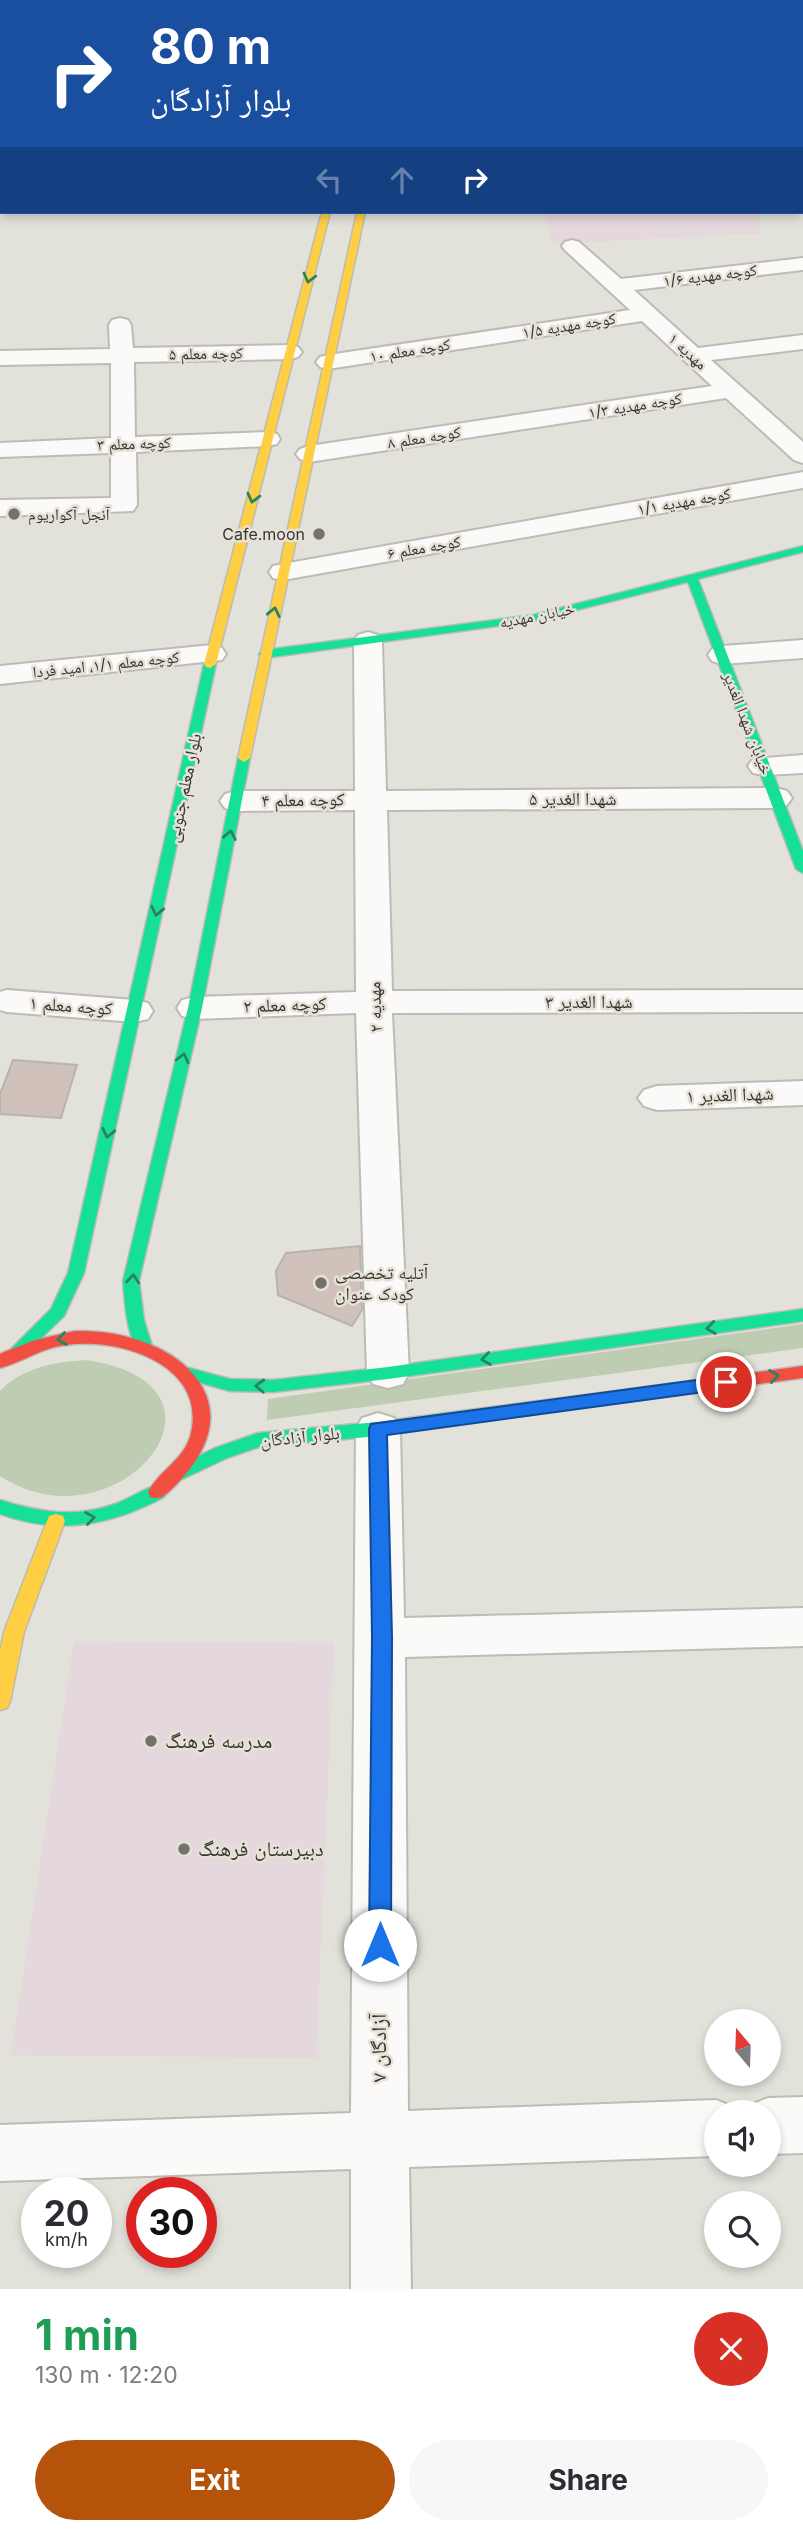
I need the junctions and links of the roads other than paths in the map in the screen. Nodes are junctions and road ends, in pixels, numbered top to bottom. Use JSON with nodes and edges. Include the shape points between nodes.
{"nodes":[{"id":1,"x":326,"y":214,"type":"edge"},
{"id":2,"x":361,"y":214,"type":"edge"},
{"id":3,"x":572,"y":246,"type":"dead end"},
{"id":4,"x":803,"y":264,"type":"edge"},
{"id":5,"x":617,"y":286,"type":"junction"},
{"id":6,"x":647,"y":314,"type":"junction"},
{"id":7,"x":120,"y":326,"type":"dead end"},
{"id":8,"x":491,"y":337,"type":"joint"},
{"id":9,"x":803,"y":342,"type":"edge"},
{"id":10,"x":290,"y":352,"type":"junction"},
{"id":11,"x":122,"y":354,"type":"junction"},
{"id":12,"x":693,"y":355,"type":"junction"},
{"id":13,"x":0,"y":358,"type":"edge"},
{"id":14,"x":328,"y":362,"type":"junction"},
{"id":15,"x":731,"y":390,"type":"junction"},
{"id":16,"x":539,"y":419,"type":"joint"},
{"id":17,"x":803,"y":425,"type":"edge"},
{"id":18,"x":775,"y":429,"type":"junction"},
{"id":19,"x":268,"y":439,"type":"junction"},
{"id":20,"x":121,"y":443,"type":"junction"},
{"id":21,"x":0,"y":450,"type":"edge"},
{"id":22,"x":309,"y":454,"type":"junction"},
{"id":23,"x":803,"y":455,"type":"edge"},
{"id":24,"x":803,"y":480,"type":"edge"},
{"id":25,"x":0,"y":508,"type":"edge"},
{"id":26,"x":564,"y":522,"type":"joint"},
{"id":27,"x":803,"y":549,"type":"edge"},
{"id":28,"x":283,"y":572,"type":"junction"},
{"id":29,"x":692,"y":577,"type":"junction"},
{"id":30,"x":368,"y":641,"type":"junction"},
{"id":31,"x":803,"y":649,"type":"edge"},
{"id":32,"x":212,"y":654,"type":"junction"},
{"id":33,"x":265,"y":654,"type":"junction"},
{"id":34,"x":722,"y":655,"type":"junction"},
{"id":35,"x":0,"y":675,"type":"edge"},
{"id":36,"x":803,"y":764,"type":"edge"},
{"id":37,"x":764,"y":766,"type":"junction"},
{"id":38,"x":776,"y":798,"type":"junction"},
{"id":39,"x":371,"y":800,"type":"junction"},
{"id":40,"x":236,"y":801,"type":"junction"},
{"id":41,"x":201,"y":867,"type":"dead end"},
{"id":42,"x":223,"y":867,"type":"junction"},
{"id":43,"x":803,"y":869,"type":"edge"},
{"id":44,"x":7,"y":1001,"type":"dead end"},
{"id":45,"x":803,"y":1001,"type":"edge"},
{"id":46,"x":374,"y":1002,"type":"junction"},
{"id":47,"x":195,"y":1008,"type":"junction"},
{"id":48,"x":135,"y":1011,"type":"junction"},
{"id":49,"x":803,"y":1093,"type":"edge"},
{"id":50,"x":657,"y":1098,"type":"dead end"},
{"id":51,"x":803,"y":1315,"type":"edge"},
{"id":52,"x":143,"y":1346,"type":"junction"},
{"id":53,"x":20,"y":1349,"type":"junction"},
{"id":54,"x":0,"y":1362,"type":"edge"},
{"id":55,"x":803,"y":1372,"type":"edge"},
{"id":56,"x":185,"y":1373,"type":"junction"},
{"id":57,"x":388,"y":1373,"type":"junction"},
{"id":58,"x":378,"y":1429,"type":"junction"},
{"id":59,"x":178,"y":1474,"type":"junction"},
{"id":60,"x":0,"y":1507,"type":"edge"},
{"id":61,"x":56,"y":1521,"type":"junction"},
{"id":62,"x":803,"y":1627,"type":"edge"},
{"id":63,"x":382,"y":1637,"type":"junction"},
{"id":64,"x":0,"y":1702,"type":"edge"},
{"id":65,"x":803,"y":2125,"type":"edge"},
{"id":66,"x":781,"y":2126,"type":"edge"},
{"id":67,"x":704,"y":2128,"type":"edge"},
{"id":68,"x":379,"y":2140,"type":"junction"},
{"id":69,"x":0,"y":2153,"type":"edge"},
{"id":70,"x":381,"y":2289,"type":"edge"}],
"edges":[{"from":1,"to":10,"type":"main road","name":"بلوار معلم جنوبی","one_way":true},
{"from":2,"to":14,"type":"main road"},
{"from":3,"to":5,"type":"street","name":"مهدیه ۱"},
{"from":4,"to":5,"type":"street","name":"کوچه مهدیه ۱/۶"},
{"from":5,"to":6,"type":"street","name":"مهدیه ۱"},
{"from":6,"to":8,"type":"street","name":"کوچه مهدیه ۱/۵"},
{"from":6,"to":12,"type":"street","name":"مهدیه ۱"},
{"from":7,"to":11,"type":"street"},
{"from":8,"to":14,"type":"street","name":"کوچه معلم ۱۰"},
{"from":9,"to":12,"type":"street"},
{"from":10,"to":11,"type":"street","name":"کوچه معلم ۵"},
{"from":10,"to":19,"type":"main road","name":"بلوار معلم جنوبی"},
{"from":11,"to":13,"type":"street","name":"کوچه معلم ۵"},
{"from":11,"to":20,"type":"street"},
{"from":12,"to":15,"type":"street","name":"مهدیه ۱"},
{"from":14,"to":22,"type":"main road"},
{"from":15,"to":16,"type":"street","name":"کوچه مهدیه ۱/۳"},
{"from":15,"to":18,"type":"street","name":"مهدیه ۱"},
{"from":16,"to":22,"type":"street","name":"کوچه معلم ۸"},
{"from":17,"to":18,"type":"street"},
{"from":18,"to":23,"type":"street","name":"مهدیه ۱"},
{"from":19,"to":20,"type":"street","name":"کوچه معلم ۳"},
{"from":19,"to":32,"type":"main road","name":"بلوار معلم جنوبی","one_way":true},
{"from":20,"to":21,"type":"street","name":"کوچه معلم ۳"},
{"from":20,"to":25,"type":"street","via":[[122,514]]},
{"from":22,"to":28,"type":"main road"},
{"from":24,"to":26,"type":"street","name":"کوچه مهدیه ۱/۱"},
{"from":26,"to":28,"type":"street","name":"کوچه معلم ۶"},
{"from":27,"to":29,"type":"main road","name":"خیابان مهدیه"},
{"from":33,"to":28,"type":"main road","one_way":true},
{"from":29,"to":30,"type":"main road","name":"خیابان مهدیه","via":[[533,618]]},
{"from":29,"to":34,"type":"main road","name":"خیابان شهدا الغدیر"},
{"from":30,"to":33,"type":"main road","name":"خیابان مهدیه"},
{"from":30,"to":39,"type":"street","name":"مهدیه ۲"},
{"from":31,"to":34,"type":"street"},
{"from":32,"to":35,"type":"street","name":"کوچه معلم ۱/۱، امید فردا"},
{"from":32,"to":48,"type":"main road","name":"بلوار معلم جنوبی","one_way":true,"via":[[172,867]]},
{"from":33,"to":40,"type":"main road"},
{"from":34,"to":37,"type":"main road","name":"خیابان شهدا الغدیر"},
{"from":36,"to":37,"type":"street"},
{"from":37,"to":38,"type":"main road","name":"خیابان شهدا الغدیر"},
{"from":38,"to":39,"type":"street","name":"شهدا الغدیر ۵"},
{"from":38,"to":43,"type":"main road","name":"خیابان شهدا الغدیر"},
{"from":39,"to":40,"type":"street","name":"کوچه معلم ۴"},
{"from":39,"to":46,"type":"street","name":"مهدیه ۲"},
{"from":42,"to":40,"type":"main road","one_way":true},
{"from":41,"to":42,"type":"main road"},
{"from":42,"to":47,"type":"main road"},
{"from":44,"to":48,"type":"street","name":"کوچه معلم ۱"},
{"from":45,"to":46,"type":"street","name":"شهدا الغدیر ۳"},
{"from":46,"to":47,"type":"street","name":"کوچه معلم ۲"},
{"from":46,"to":57,"type":"street","name":"مهدیه ۲"},
{"from":52,"to":47,"type":"main road","one_way":true,"via":[[131,1281]]},
{"from":48,"to":53,"type":"main road","name":"بلوار معلم جنوبی","one_way":true,"via":[[76,1273],[58,1312]]},
{"from":49,"to":50,"type":"street","name":"شهدا الغدیر ۱"},
{"from":51,"to":57,"type":"main road","one_way":true},
{"from":52,"to":53,"type":"main road","one_way":true,"via":[[97,1335],[58,1338]]},
{"from":52,"to":56,"type":"main road"},
{"from":53,"to":54,"type":"main road"},
{"from":58,"to":55,"type":"main road","name":"بلوار آزادگان","one_way":true},
{"from":57,"to":56,"type":"main road","one_way":true,"via":[[273,1386],[230,1385]]},
{"from":56,"to":59,"type":"main road","via":[[201,1402],[202,1431]]},
{"from":58,"to":59,"type":"main road","name":"بلوار آزادگان","via":[[258,1440]]},
{"from":58,"to":63,"type":"street","name":"آزادگان ۷"},
{"from":61,"to":59,"type":"main road","one_way":true,"via":[[99,1517],[128,1508],[155,1494]]},
{"from":60,"to":61,"type":"main road"},
{"from":61,"to":64,"type":"main road","via":[[14,1632]]},
{"from":62,"to":63,"type":"street"},
{"from":63,"to":68,"type":"street","name":"آزادگان ۷"},
{"from":65,"to":66,"type":"street"},
{"from":67,"to":68,"type":"street"},
{"from":68,"to":69,"type":"street"},
{"from":68,"to":70,"type":"street","name":"آزادگان ۷"}]}
